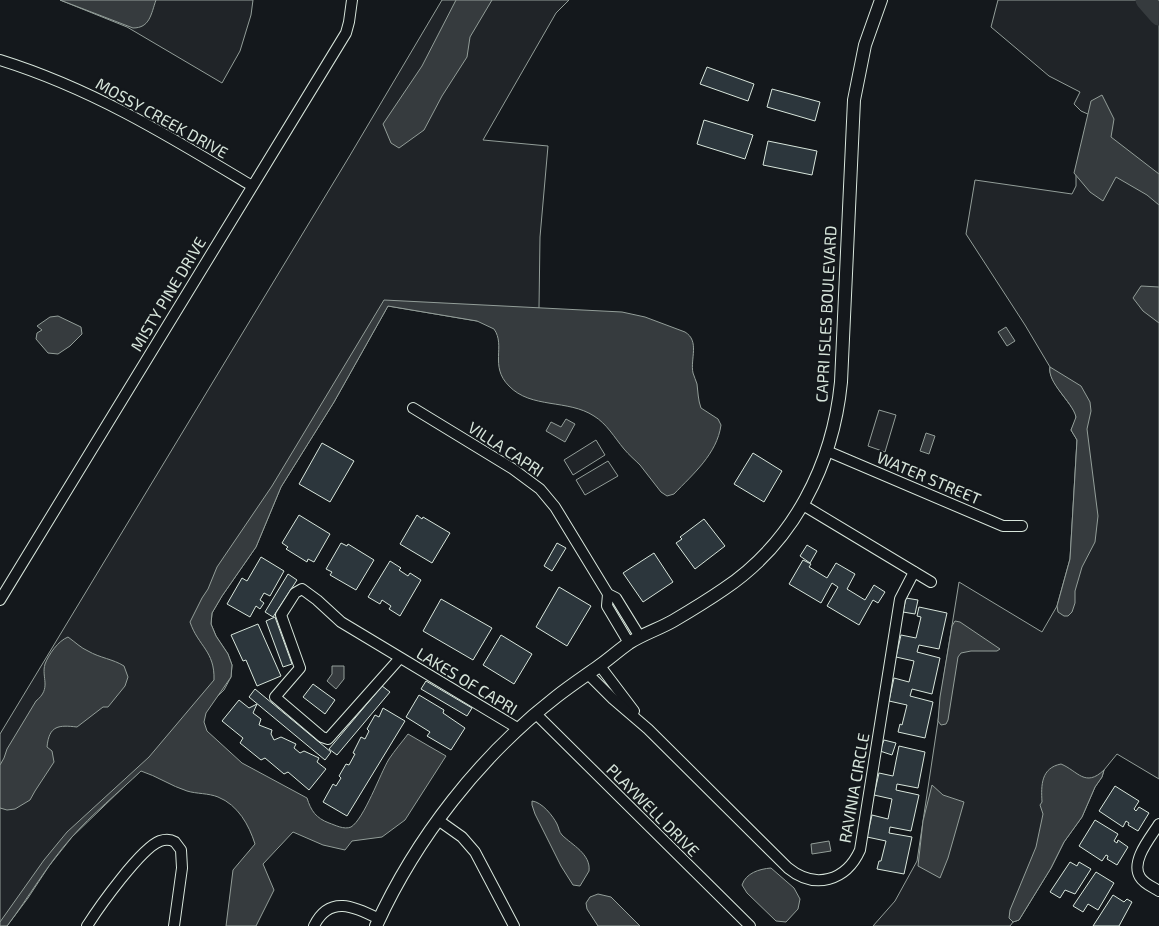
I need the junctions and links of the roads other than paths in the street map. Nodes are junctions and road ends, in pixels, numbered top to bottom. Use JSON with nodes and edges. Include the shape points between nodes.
{"nodes":[{"id":1,"x":352,"y":0,"type":"edge"},
{"id":2,"x":881,"y":0,"type":"edge"},
{"id":3,"x":0,"y":60,"type":"edge"},
{"id":4,"x":252,"y":186,"type":"junction"},
{"id":5,"x":413,"y":408,"type":"dead end"},
{"id":6,"x":827,"y":452,"type":"junction"},
{"id":7,"x":803,"y":505,"type":"junction"},
{"id":8,"x":1022,"y":526,"type":"dead end"},
{"id":9,"x":914,"y":572,"type":"junction"},
{"id":10,"x":931,"y":582,"type":"dead end"},
{"id":11,"x":0,"y":600,"type":"edge"},
{"id":12,"x":634,"y":640,"type":"junction"},
{"id":13,"x":400,"y":658,"type":"junction"},
{"id":14,"x":600,"y":666,"type":"junction"},
{"id":15,"x":588,"y":674,"type":"junction"},
{"id":16,"x":536,"y":714,"type":"junction"},
{"id":17,"x":519,"y":729,"type":"junction"},
{"id":18,"x":648,"y":729,"type":"junction"},
{"id":19,"x":438,"y":820,"type":"junction"},
{"id":20,"x":1159,"y":824,"type":"edge"},
{"id":21,"x":1159,"y":891,"type":"edge"},
{"id":22,"x":377,"y":922,"type":"edge"},
{"id":23,"x":90,"y":925,"type":"edge"},
{"id":24,"x":174,"y":926,"type":"edge"},
{"id":25,"x":314,"y":926,"type":"edge"},
{"id":26,"x":514,"y":926,"type":"edge"},
{"id":27,"x":750,"y":926,"type":"edge"}],
"edges":[{"from":1,"to":4,"type":"street","name":"MISTY PINE DRIVE","via":[[346,33]]},
{"from":2,"to":6,"type":"street","name":"CAPRI ISLES BOULEVARD","via":[[865,45],[854,100],[841,382]]},
{"from":3,"to":4,"type":"street","name":"MOSSY CREEK DRIVE","via":[[116,107]]},
{"from":4,"to":11,"type":"street","name":"MISTY PINE DRIVE"},
{"from":5,"to":12,"type":"street","name":"VILLA CAPRI","via":[[528,479],[550,499],[608,594],[617,600]]},
{"from":6,"to":7,"type":"street","name":"CAPRI ISLES BOULEVARD"},
{"from":6,"to":8,"type":"street","name":"WATER STREET","via":[[1003,526]]},
{"from":7,"to":9,"type":"street"},
{"from":7,"to":12,"type":"street","name":"CAPRI ISLES BOULEVARD","via":[[772,546],[734,583]]},
{"from":9,"to":10,"type":"street"},
{"from":9,"to":18,"type":"street","name":"RAVINIA CIRCLE","via":[[900,599],[860,850],[853,864],[839,876],[817,880],[794,872]]},
{"from":12,"to":14,"type":"street","name":"CAPRI ISLES BOULEVARD"},
{"from":13,"to":13,"type":"street","name":"LAKES OF CAPRI","via":[[341,622],[299,589],[281,615],[300,668],[275,697],[322,737],[328,738]]},
{"from":13,"to":17,"type":"street","name":"LAKES OF CAPRI"},
{"from":14,"to":15,"type":"street","name":"CAPRI ISLES BOULEVARD"},
{"from":14,"to":18,"type":"street","name":"RAVINIA CIRCLE"},
{"from":15,"to":16,"type":"street","name":"CAPRI ISLES BOULEVARD"},
{"from":15,"to":18,"type":"street","name":"RAVINIA CIRCLE"},
{"from":16,"to":17,"type":"street","name":"CAPRI ISLES BOULEVARD"},
{"from":16,"to":27,"type":"street","name":"PLAYWELL DRIVE"},
{"from":17,"to":19,"type":"street","name":"CAPRI ISLES BOULEVARD"},
{"from":19,"to":22,"type":"street","name":"CAPRI ISLES BOULEVARD"},
{"from":19,"to":26,"type":"street","via":[[462,836],[475,852]]},
{"from":20,"to":21,"type":"street","via":[[1137,866],[1143,881]]},
{"from":22,"to":25,"type":"street","name":"CAPRI ISLES BOULEVARD","via":[[356,908],[337,906],[324,911]]},
{"from":23,"to":24,"type":"street","via":[[144,852],[166,839],[175,842],[182,853]]}]}
